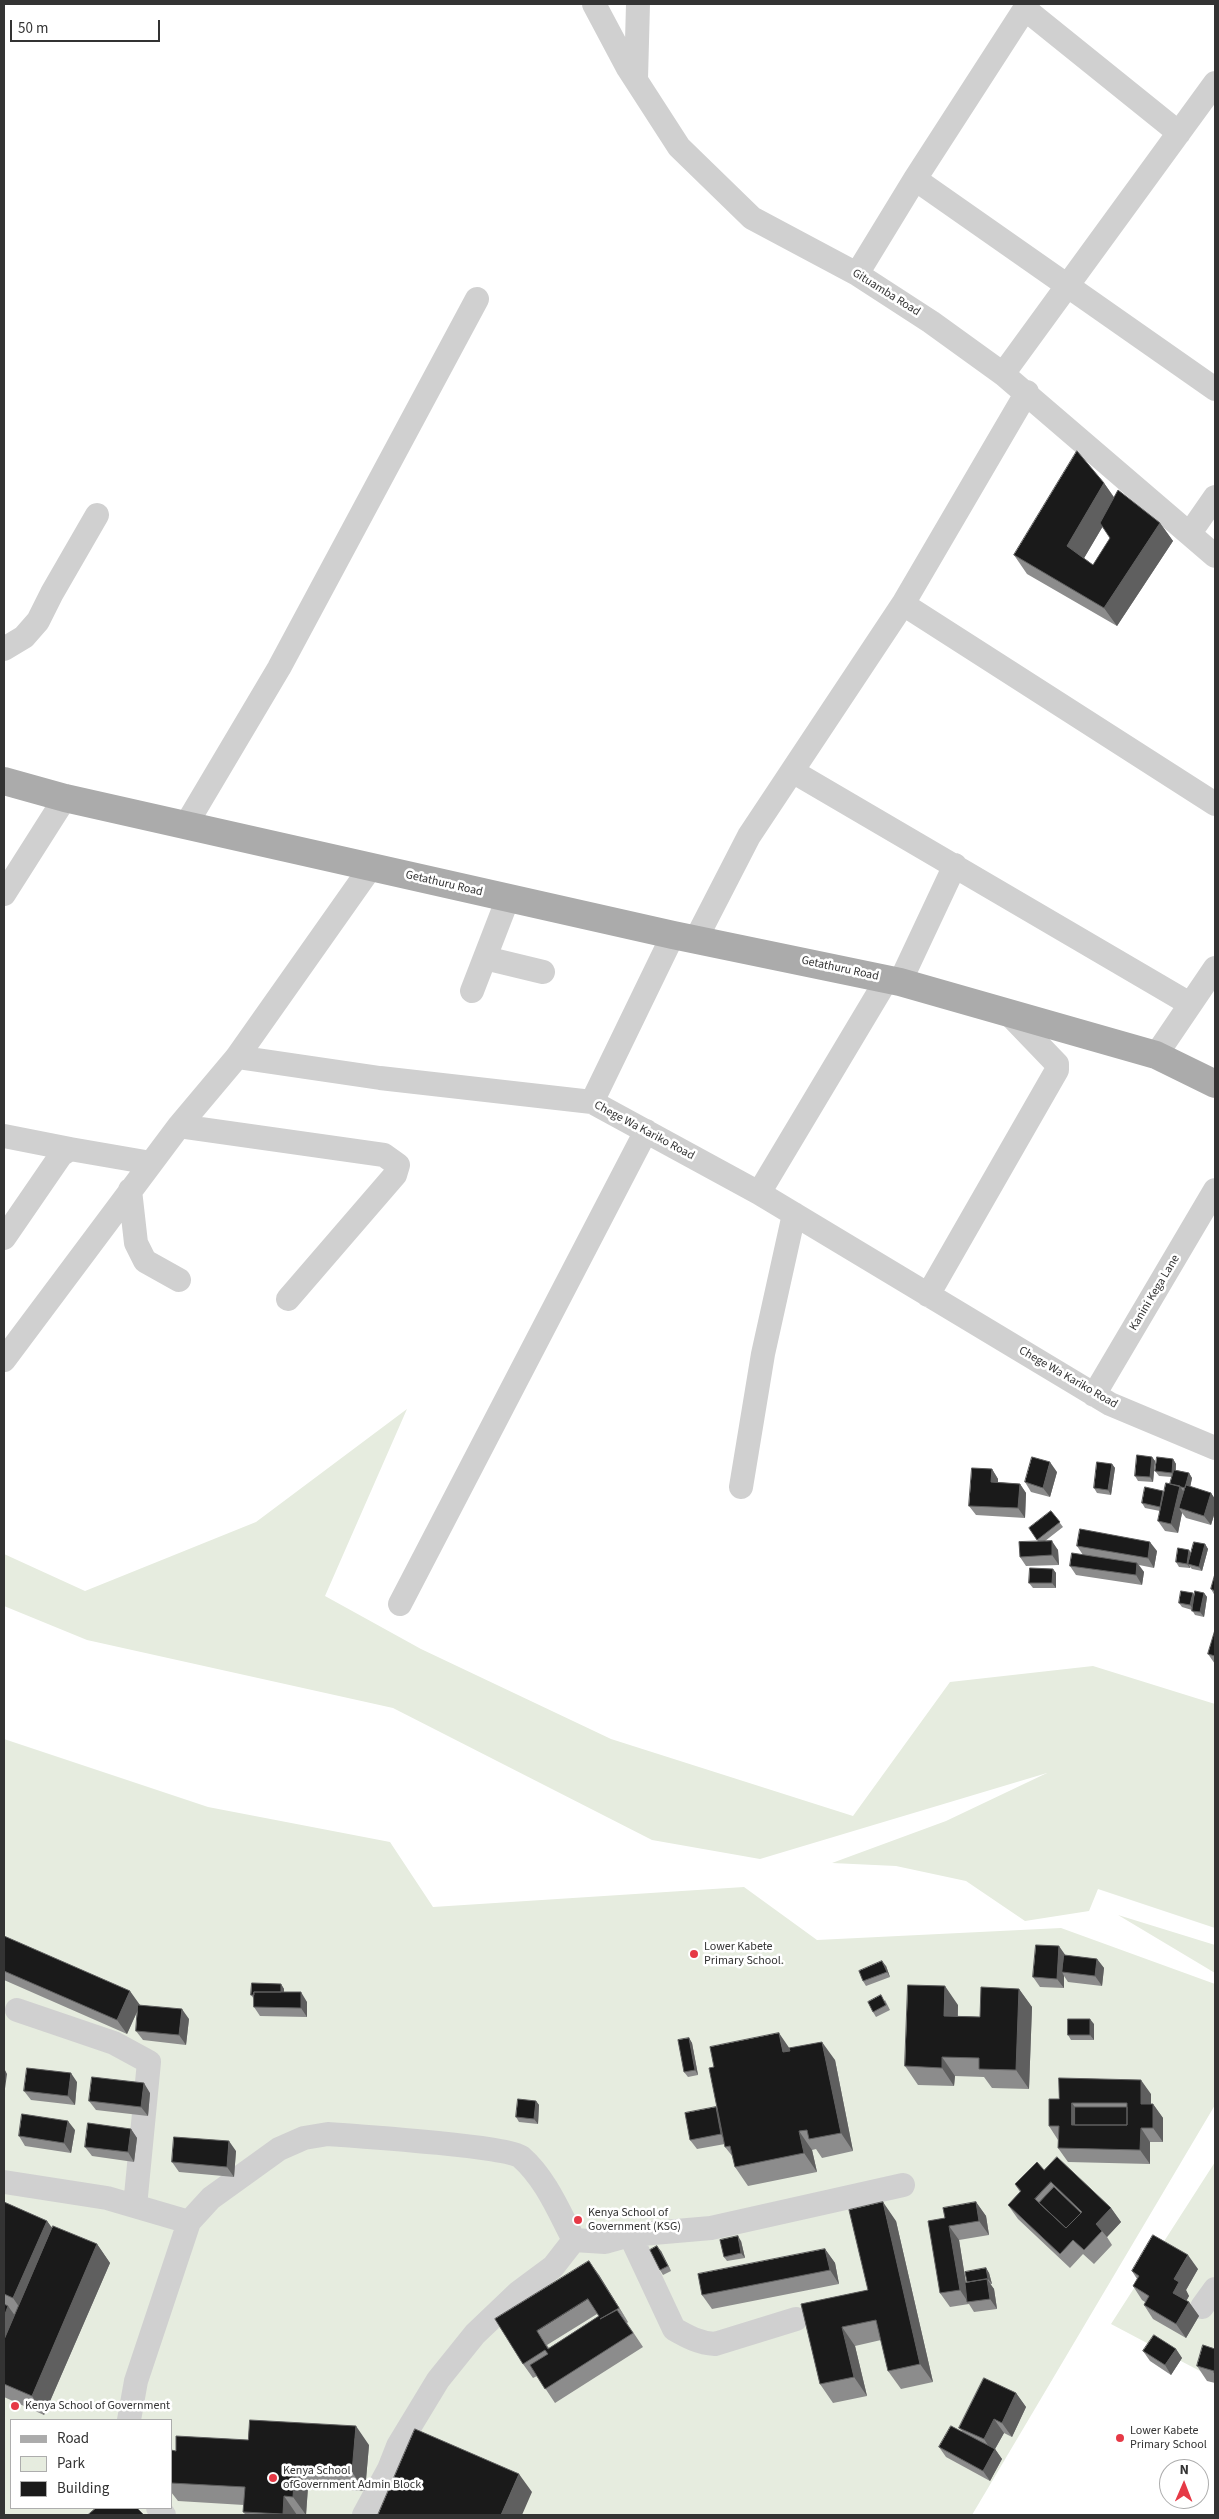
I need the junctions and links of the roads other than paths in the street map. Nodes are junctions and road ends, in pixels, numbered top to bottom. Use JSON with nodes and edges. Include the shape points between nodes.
{"nodes":[{"id":1,"x":594,"y":4,"type":"edge"},
{"id":2,"x":638,"y":4,"type":"edge"},
{"id":3,"x":1026,"y":6,"type":"edge"},
{"id":4,"x":636,"y":79,"type":"junction"},
{"id":5,"x":1215,"y":83,"type":"edge"},
{"id":6,"x":1178,"y":133,"type":"junction"},
{"id":7,"x":915,"y":179,"type":"junction"},
{"id":8,"x":857,"y":274,"type":"junction"},
{"id":9,"x":1066,"y":287,"type":"junction"},
{"id":10,"x":477,"y":299,"type":"dead end"},
{"id":11,"x":1003,"y":374,"type":"junction"},
{"id":12,"x":1215,"y":390,"type":"edge"},
{"id":13,"x":1027,"y":392,"type":"junction"},
{"id":14,"x":1215,"y":497,"type":"edge"},
{"id":15,"x":97,"y":515,"type":"dead end"},
{"id":16,"x":1190,"y":533,"type":"junction"},
{"id":17,"x":1215,"y":556,"type":"edge"},
{"id":18,"x":903,"y":604,"type":"junction"},
{"id":19,"x":4,"y":649,"type":"edge"},
{"id":20,"x":792,"y":771,"type":"junction"},
{"id":21,"x":4,"y":781,"type":"edge"},
{"id":22,"x":65,"y":798,"type":"junction"},
{"id":23,"x":1215,"y":804,"type":"edge"},
{"id":24,"x":187,"y":823,"type":"junction"},
{"id":25,"x":955,"y":865,"type":"junction"},
{"id":26,"x":371,"y":868,"type":"junction"},
{"id":27,"x":4,"y":894,"type":"edge"},
{"id":28,"x":508,"y":898,"type":"junction"},
{"id":29,"x":685,"y":937,"type":"junction"},
{"id":30,"x":485,"y":958,"type":"junction"},
{"id":31,"x":1215,"y":968,"type":"edge"},
{"id":32,"x":543,"y":972,"type":"dead end"},
{"id":33,"x":893,"y":980,"type":"junction"},
{"id":34,"x":472,"y":991,"type":"dead end"},
{"id":35,"x":1190,"y":1004,"type":"junction"},
{"id":36,"x":1008,"y":1013,"type":"junction"},
{"id":37,"x":1156,"y":1055,"type":"junction"},
{"id":38,"x":237,"y":1057,"type":"junction"},
{"id":39,"x":1215,"y":1084,"type":"edge"},
{"id":40,"x":592,"y":1102,"type":"junction"},
{"id":41,"x":178,"y":1126,"type":"junction"},
{"id":42,"x":646,"y":1131,"type":"junction"},
{"id":43,"x":4,"y":1136,"type":"edge"},
{"id":44,"x":70,"y":1149,"type":"junction"},
{"id":45,"x":152,"y":1163,"type":"junction"},
{"id":46,"x":130,"y":1190,"type":"junction"},
{"id":47,"x":1215,"y":1190,"type":"edge"},
{"id":48,"x":759,"y":1193,"type":"junction"},
{"id":49,"x":794,"y":1214,"type":"junction"},
{"id":50,"x":4,"y":1238,"type":"edge"},
{"id":51,"x":179,"y":1280,"type":"dead end"},
{"id":52,"x":928,"y":1294,"type":"junction"},
{"id":53,"x":288,"y":1299,"type":"dead end"},
{"id":54,"x":4,"y":1360,"type":"edge"},
{"id":55,"x":1094,"y":1395,"type":"junction"},
{"id":56,"x":1215,"y":1448,"type":"edge"},
{"id":57,"x":740,"y":1487,"type":"dead end"},
{"id":58,"x":400,"y":1604,"type":"dead end"},
{"id":59,"x":17,"y":2010,"type":"dead end"},
{"id":60,"x":4,"y":2182,"type":"edge"},
{"id":61,"x":903,"y":2185,"type":"dead end"},
{"id":62,"x":135,"y":2206,"type":"junction"},
{"id":63,"x":189,"y":2222,"type":"junction"},
{"id":64,"x":630,"y":2235,"type":"junction"},
{"id":65,"x":574,"y":2240,"type":"junction"},
{"id":66,"x":796,"y":2319,"type":"dead end"},
{"id":67,"x":129,"y":2419,"type":"edge"},
{"id":68,"x":364,"y":2515,"type":"edge"}],
"edges":[{"from":1,"to":4,"type":"street","name":"Gituamba Road"},
{"from":2,"to":4,"type":"street"},
{"from":3,"to":6,"type":"street"},
{"from":3,"to":7,"type":"street"},
{"from":4,"to":8,"type":"street","name":"Gituamba Road","via":[[679,147],[752,218]]},
{"from":5,"to":6,"type":"street"},
{"from":6,"to":9,"type":"street"},
{"from":7,"to":8,"type":"street"},
{"from":7,"to":9,"type":"street"},
{"from":8,"to":11,"type":"street","name":"Gituamba Road"},
{"from":9,"to":11,"type":"street"},
{"from":9,"to":12,"type":"street"},
{"from":10,"to":24,"type":"street","via":[[279,668]]},
{"from":11,"to":13,"type":"street","name":"Gituamba Road"},
{"from":13,"to":16,"type":"street","name":"Gituamba Road"},
{"from":13,"to":18,"type":"street"},
{"from":14,"to":16,"type":"street"},
{"from":15,"to":19,"type":"street","via":[[38,621],[24,637]]},
{"from":16,"to":17,"type":"street","name":"Gituamba Road"},
{"from":18,"to":20,"type":"street"},
{"from":18,"to":23,"type":"street"},
{"from":20,"to":25,"type":"street"},
{"from":20,"to":29,"type":"street"},
{"from":21,"to":22,"type":"main road","name":"Getathuru Road"},
{"from":22,"to":24,"type":"main road","name":"Getathuru Road"},
{"from":22,"to":27,"type":"street"},
{"from":24,"to":26,"type":"main road","name":"Getathuru Road"},
{"from":25,"to":33,"type":"street"},
{"from":25,"to":35,"type":"street"},
{"from":26,"to":28,"type":"main road","name":"Getathuru Road"},
{"from":26,"to":38,"type":"street"},
{"from":28,"to":29,"type":"main road","name":"Getathuru Road"},
{"from":28,"to":30,"type":"street"},
{"from":29,"to":33,"type":"main road","name":"Getathuru Road"},
{"from":29,"to":40,"type":"street"},
{"from":30,"to":32,"type":"street"},
{"from":30,"to":34,"type":"street"},
{"from":31,"to":35,"type":"street"},
{"from":33,"to":36,"type":"main road","name":"Getathuru Road"},
{"from":33,"to":48,"type":"street","name":"Getathuru Road"},
{"from":35,"to":37,"type":"street"},
{"from":36,"to":37,"type":"main road","name":"Getathuru Road"},
{"from":36,"to":52,"type":"street","via":[[1057,1064],[1057,1070]]},
{"from":37,"to":39,"type":"main road","name":"Getathuru Road"},
{"from":38,"to":40,"type":"street","name":"Chege Wa Kariko Road","via":[[380,1078]]},
{"from":38,"to":41,"type":"street"},
{"from":40,"to":42,"type":"street","name":"Chege Wa Kariko Road"},
{"from":41,"to":45,"type":"street"},
{"from":41,"to":53,"type":"street","via":[[384,1155],[398,1166],[395,1175]]},
{"from":42,"to":48,"type":"street","name":"Chege Wa Kariko Road"},
{"from":42,"to":58,"type":"street"},
{"from":43,"to":44,"type":"street"},
{"from":44,"to":45,"type":"street"},
{"from":44,"to":50,"type":"street","via":[[61,1155]]},
{"from":45,"to":46,"type":"street"},
{"from":46,"to":51,"type":"street","via":[[136,1243],[146,1261]]},
{"from":46,"to":54,"type":"street"},
{"from":47,"to":55,"type":"street","name":"Kanini Kega Lane"},
{"from":48,"to":49,"type":"street","name":"Chege Wa Kariko Road"},
{"from":49,"to":52,"type":"street","name":"Chege Wa Kariko Road"},
{"from":49,"to":57,"type":"street","via":[[763,1354]]},
{"from":52,"to":55,"type":"street","name":"Chege Wa Kariko Road"},
{"from":55,"to":56,"type":"street","name":"Chege Wa Kariko Road"},
{"from":59,"to":62,"type":"street","via":[[114,2043],[149,2062]]},
{"from":60,"to":62,"type":"street","via":[[107,2198]]},
{"from":61,"to":64,"type":"street","via":[[711,2228]]},
{"from":62,"to":63,"type":"street"},
{"from":63,"to":65,"type":"street","via":[[211,2198],[278,2149],[304,2138],[328,2134],[488,2149],[520,2156],[545,2186]]},
{"from":63,"to":67,"type":"street","via":[[136,2381]]},
{"from":64,"to":65,"type":"street","via":[[606,2242]]},
{"from":64,"to":66,"type":"street","via":[[674,2329],[689,2338],[715,2344]]},
{"from":65,"to":68,"type":"street","via":[[553,2267],[518,2292],[475,2334],[438,2380],[398,2446]]}]}
